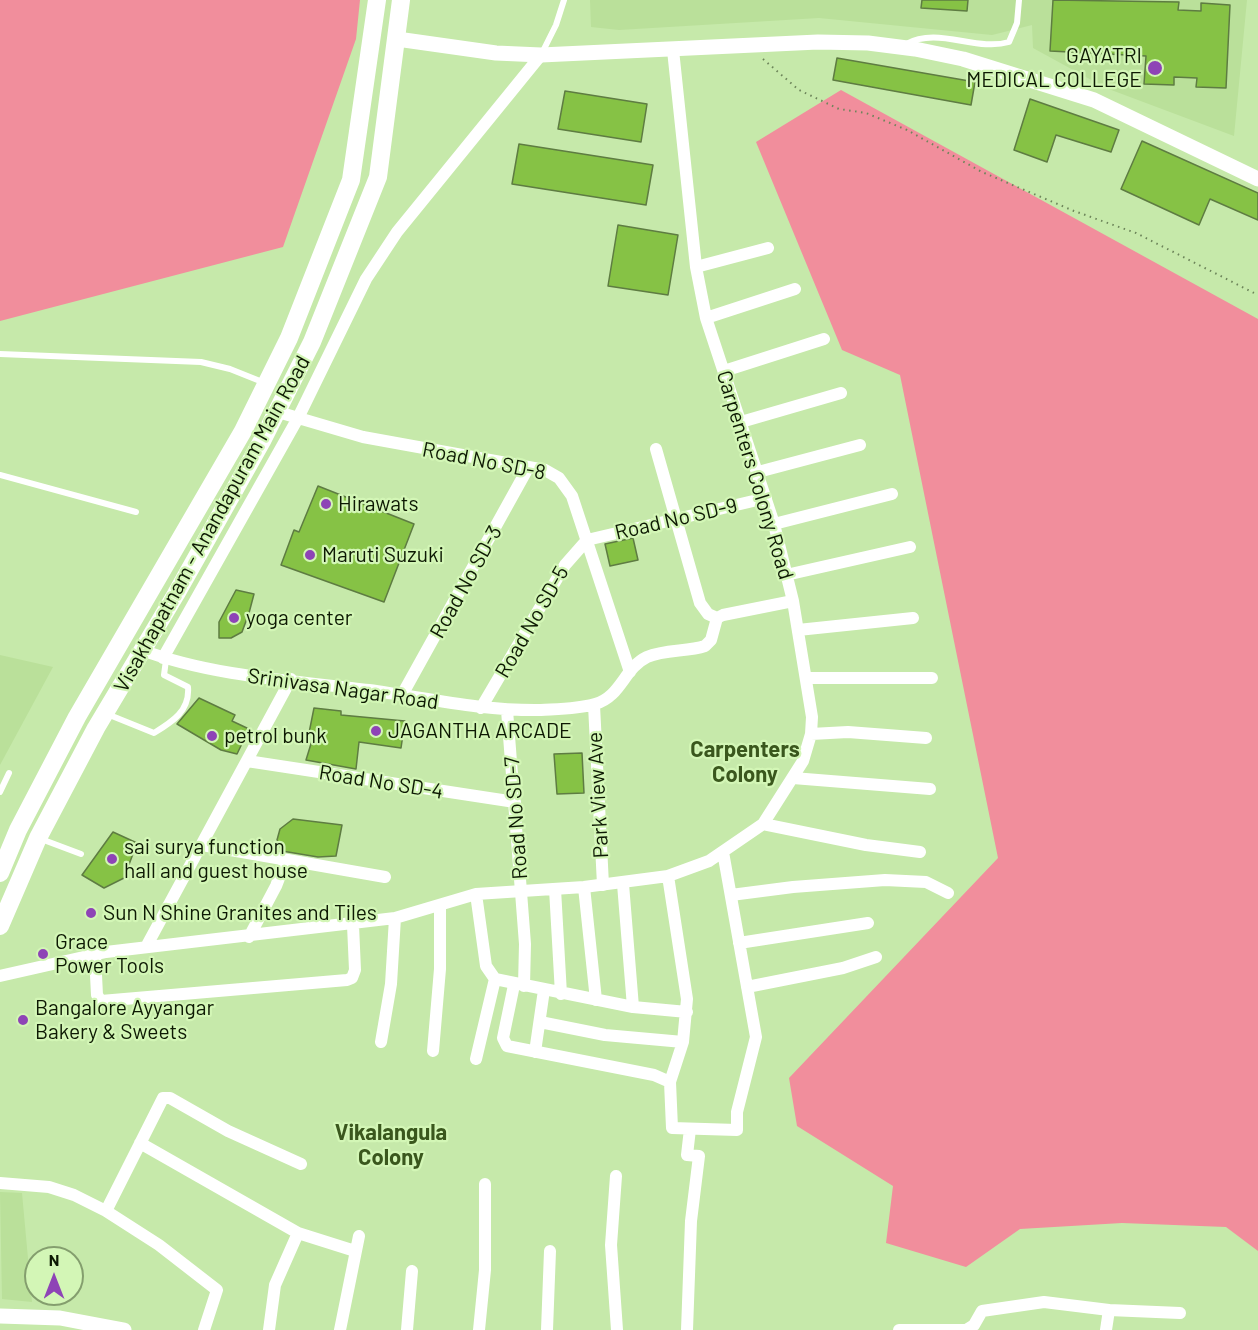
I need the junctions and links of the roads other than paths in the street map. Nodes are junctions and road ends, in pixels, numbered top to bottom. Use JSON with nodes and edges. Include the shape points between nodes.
{"nodes":[{"id":1,"x":377,"y":0,"type":"edge"},
{"id":2,"x":401,"y":0,"type":"edge"},
{"id":3,"x":564,"y":0,"type":"edge"},
{"id":4,"x":1019,"y":0,"type":"edge"},
{"id":5,"x":397,"y":39,"type":"junction"},
{"id":6,"x":901,"y":48,"type":"junction"},
{"id":7,"x":673,"y":50,"type":"junction"},
{"id":8,"x":541,"y":55,"type":"junction"},
{"id":9,"x":1258,"y":180,"type":"edge"},
{"id":10,"x":768,"y":248,"type":"dead end"},
{"id":11,"x":696,"y":267,"type":"junction"},
{"id":12,"x":795,"y":289,"type":"dead end"},
{"id":13,"x":706,"y":318,"type":"junction"},
{"id":14,"x":824,"y":339,"type":"dead end"},
{"id":15,"x":0,"y":354,"type":"edge"},
{"id":16,"x":724,"y":371,"type":"junction"},
{"id":17,"x":268,"y":384,"type":"junction"},
{"id":18,"x":841,"y":393,"type":"dead end"},
{"id":19,"x":278,"y":412,"type":"junction"},
{"id":20,"x":298,"y":418,"type":"junction"},
{"id":21,"x":741,"y":422,"type":"junction"},
{"id":22,"x":860,"y":445,"type":"dead end"},
{"id":23,"x":656,"y":449,"type":"dead end"},
{"id":24,"x":528,"y":468,"type":"junction"},
{"id":25,"x":758,"y":472,"type":"junction"},
{"id":26,"x":0,"y":475,"type":"edge"},
{"id":27,"x":892,"y":494,"type":"dead end"},
{"id":28,"x":766,"y":498,"type":"junction"},
{"id":29,"x":136,"y":512,"type":"dead end"},
{"id":30,"x":677,"y":519,"type":"junction"},
{"id":31,"x":774,"y":524,"type":"junction"},
{"id":32,"x":587,"y":540,"type":"junction"},
{"id":33,"x":910,"y":547,"type":"dead end"},
{"id":34,"x":786,"y":575,"type":"junction"},
{"id":35,"x":793,"y":601,"type":"junction"},
{"id":36,"x":717,"y":618,"type":"junction"},
{"id":37,"x":913,"y":618,"type":"dead end"},
{"id":38,"x":798,"y":630,"type":"junction"},
{"id":39,"x":142,"y":650,"type":"junction"},
{"id":40,"x":165,"y":659,"type":"junction"},
{"id":41,"x":630,"y":672,"type":"junction"},
{"id":42,"x":807,"y":678,"type":"junction"},
{"id":43,"x":932,"y":678,"type":"dead end"},
{"id":44,"x":291,"y":679,"type":"junction"},
{"id":45,"x":402,"y":695,"type":"junction"},
{"id":46,"x":594,"y":705,"type":"junction"},
{"id":47,"x":481,"y":708,"type":"junction"},
{"id":48,"x":507,"y":710,"type":"junction"},
{"id":49,"x":106,"y":714,"type":"junction"},
{"id":50,"x":811,"y":734,"type":"junction"},
{"id":51,"x":926,"y":738,"type":"dead end"},
{"id":52,"x":247,"y":761,"type":"junction"},
{"id":53,"x":9,"y":773,"type":"dead end"},
{"id":54,"x":793,"y":778,"type":"junction"},
{"id":55,"x":930,"y":789,"type":"dead end"},
{"id":56,"x":0,"y":792,"type":"edge"},
{"id":57,"x":515,"y":802,"type":"junction"},
{"id":58,"x":763,"y":824,"type":"junction"},
{"id":59,"x":38,"y":838,"type":"junction"},
{"id":60,"x":202,"y":844,"type":"junction"},
{"id":61,"x":723,"y":852,"type":"junction"},
{"id":62,"x":920,"y":852,"type":"dead end"},
{"id":63,"x":81,"y":854,"type":"dead end"},
{"id":64,"x":286,"y":860,"type":"junction"},
{"id":65,"x":0,"y":873,"type":"edge"},
{"id":66,"x":668,"y":876,"type":"junction"},
{"id":67,"x":385,"y":877,"type":"dead end"},
{"id":68,"x":622,"y":884,"type":"junction"},
{"id":69,"x":603,"y":885,"type":"junction"},
{"id":70,"x":584,"y":887,"type":"junction"},
{"id":71,"x":555,"y":889,"type":"junction"},
{"id":72,"x":522,"y":890,"type":"junction"},
{"id":73,"x":948,"y":893,"type":"dead end"},
{"id":74,"x":476,"y":894,"type":"junction"},
{"id":75,"x":731,"y":896,"type":"junction"},
{"id":76,"x":440,"y":905,"type":"junction"},
{"id":77,"x":395,"y":918,"type":"junction"},
{"id":78,"x":868,"y":923,"type":"dead end"},
{"id":79,"x":353,"y":925,"type":"junction"},
{"id":80,"x":0,"y":926,"type":"edge"},
{"id":81,"x":249,"y":937,"type":"junction"},
{"id":82,"x":739,"y":943,"type":"junction"},
{"id":83,"x":146,"y":947,"type":"junction"},
{"id":84,"x":95,"y":955,"type":"junction"},
{"id":85,"x":876,"y":957,"type":"dead end"},
{"id":86,"x":0,"y":976,"type":"edge"},
{"id":87,"x":495,"y":979,"type":"junction"},
{"id":88,"x":519,"y":986,"type":"junction"},
{"id":89,"x":747,"y":987,"type":"junction"},
{"id":90,"x":544,"y":990,"type":"junction"},
{"id":91,"x":561,"y":994,"type":"junction"},
{"id":92,"x":596,"y":1000,"type":"junction"},
{"id":93,"x":633,"y":1007,"type":"junction"},
{"id":94,"x":687,"y":1012,"type":"junction"},
{"id":95,"x":540,"y":1022,"type":"junction"},
{"id":96,"x":381,"y":1042,"type":"dead end"},
{"id":97,"x":683,"y":1042,"type":"junction"},
{"id":98,"x":433,"y":1051,"type":"dead end"},
{"id":99,"x":535,"y":1052,"type":"junction"},
{"id":100,"x":476,"y":1059,"type":"dead end"},
{"id":101,"x":670,"y":1082,"type":"junction"},
{"id":102,"x":690,"y":1129,"type":"junction"},
{"id":103,"x":140,"y":1143,"type":"junction"},
{"id":104,"x":301,"y":1164,"type":"dead end"},
{"id":105,"x":616,"y":1176,"type":"dead end"},
{"id":106,"x":0,"y":1183,"type":"edge"},
{"id":107,"x":485,"y":1184,"type":"dead end"},
{"id":108,"x":106,"y":1211,"type":"junction"},
{"id":109,"x":298,"y":1233,"type":"junction"},
{"id":110,"x":359,"y":1236,"type":"dead end"},
{"id":111,"x":355,"y":1251,"type":"junction"},
{"id":112,"x":550,"y":1251,"type":"dead end"},
{"id":113,"x":412,"y":1271,"type":"dead end"},
{"id":114,"x":1109,"y":1310,"type":"junction"},
{"id":115,"x":1180,"y":1312,"type":"dead end"},
{"id":116,"x":0,"y":1316,"type":"edge"},
{"id":117,"x":124,"y":1330,"type":"edge"},
{"id":118,"x":204,"y":1330,"type":"edge"},
{"id":119,"x":269,"y":1330,"type":"edge"},
{"id":120,"x":340,"y":1330,"type":"edge"},
{"id":121,"x":407,"y":1330,"type":"edge"},
{"id":122,"x":479,"y":1330,"type":"edge"},
{"id":123,"x":547,"y":1330,"type":"edge"},
{"id":124,"x":617,"y":1330,"type":"edge"},
{"id":125,"x":687,"y":1330,"type":"edge"},
{"id":126,"x":899,"y":1330,"type":"edge"},
{"id":127,"x":1106,"y":1330,"type":"edge"}],
"edges":[{"from":1,"to":17,"type":"main road","name":"Visakhapatnam - Anandapuram Main Road","via":[[351,180]]},
{"from":2,"to":5,"type":"main road","name":"Visakhapatnam - Anandapuram Main Road"},
{"from":3,"to":8,"type":"lane"},
{"from":4,"to":6,"type":"lane","via":[[1017,23],[1009,42],[992,45],[926,39]]},
{"from":5,"to":8,"type":"street"},
{"from":5,"to":19,"type":"main road","name":"Visakhapatnam - Anandapuram Main Road","via":[[378,177],[312,342]]},
{"from":6,"to":7,"type":"street","via":[[818,42]]},
{"from":6,"to":9,"type":"street","via":[[963,59],[1094,100]]},
{"from":7,"to":8,"type":"street"},
{"from":7,"to":11,"type":"street","name":"Carpenters Colony Road"},
{"from":8,"to":20,"type":"street","via":[[397,232],[366,279]]},
{"from":10,"to":11,"type":"street"},
{"from":11,"to":13,"type":"street","name":"Carpenters Colony Road"},
{"from":12,"to":13,"type":"street"},
{"from":13,"to":16,"type":"street","name":"Carpenters Colony Road"},
{"from":14,"to":16,"type":"street"},
{"from":15,"to":17,"type":"lane","via":[[201,362]]},
{"from":16,"to":21,"type":"street","name":"Carpenters Colony Road"},
{"from":17,"to":65,"type":"main road","name":"Visakhapatnam - Anandapuram Main Road","via":[[77,717]]},
{"from":18,"to":21,"type":"street"},
{"from":19,"to":20,"type":"street","name":"Road No SD-8"},
{"from":19,"to":39,"type":"main road","name":"Visakhapatnam - Anandapuram Main Road"},
{"from":20,"to":24,"type":"street","name":"Road No SD-8","via":[[363,437]]},
{"from":20,"to":40,"type":"street"},
{"from":21,"to":25,"type":"street","name":"Carpenters Colony Road"},
{"from":22,"to":25,"type":"street"},
{"from":23,"to":30,"type":"street"},
{"from":24,"to":32,"type":"street","name":"Road No SD-8","via":[[552,473],[566,485]]},
{"from":24,"to":45,"type":"street","name":"Road No SD-3"},
{"from":25,"to":28,"type":"street","name":"Carpenters Colony Road"},
{"from":26,"to":29,"type":"lane"},
{"from":27,"to":31,"type":"street"},
{"from":28,"to":30,"type":"street","name":"Road No SD-9"},
{"from":28,"to":31,"type":"street","name":"Carpenters Colony Road"},
{"from":30,"to":32,"type":"street","name":"Road No SD-9"},
{"from":30,"to":36,"type":"street","via":[[700,603]]},
{"from":31,"to":34,"type":"street","name":"Carpenters Colony Road"},
{"from":32,"to":41,"type":"street","name":"Road No SD-8"},
{"from":32,"to":47,"type":"street","name":"Road No SD-5","via":[[565,565]]},
{"from":33,"to":34,"type":"street"},
{"from":34,"to":35,"type":"street","name":"Carpenters Colony Road"},
{"from":35,"to":36,"type":"street"},
{"from":35,"to":38,"type":"street","name":"Carpenters Colony Road"},
{"from":36,"to":41,"type":"street","via":[[711,640],[705,646],[649,656]]},
{"from":37,"to":38,"type":"street"},
{"from":38,"to":42,"type":"street","name":"Carpenters Colony Road"},
{"from":39,"to":40,"type":"street","name":"Srinivasa Nagar Road"},
{"from":39,"to":49,"type":"main road","name":"Visakhapatnam - Anandapuram Main Road"},
{"from":40,"to":44,"type":"street","name":"Srinivasa Nagar Road","via":[[194,667]]},
{"from":40,"to":49,"type":"lane","via":[[164,675],[188,687],[183,711],[174,722],[154,733]]},
{"from":41,"to":46,"type":"street","via":[[617,691]]},
{"from":42,"to":43,"type":"street"},
{"from":42,"to":50,"type":"street","name":"Carpenters Colony Road"},
{"from":44,"to":45,"type":"street","name":"Srinivasa Nagar Road"},
{"from":44,"to":52,"type":"street"},
{"from":45,"to":47,"type":"street","name":"Srinivasa Nagar Road"},
{"from":46,"to":48,"type":"street","name":"Srinivasa Nagar Road"},
{"from":46,"to":69,"type":"street","name":"Park View Ave"},
{"from":47,"to":48,"type":"street","name":"Srinivasa Nagar Road"},
{"from":48,"to":57,"type":"street","name":"Road No SD-7"},
{"from":49,"to":59,"type":"main road","name":"Visakhapatnam - Anandapuram Main Road"},
{"from":50,"to":51,"type":"street","via":[[848,732]]},
{"from":50,"to":54,"type":"street","name":"Carpenters Colony Road"},
{"from":52,"to":57,"type":"street","name":"Road No SD-4"},
{"from":52,"to":60,"type":"street"},
{"from":53,"to":56,"type":"lane"},
{"from":54,"to":55,"type":"street"},
{"from":54,"to":58,"type":"street","name":"Carpenters Colony Road"},
{"from":57,"to":72,"type":"street","name":"Road No SD-7"},
{"from":58,"to":61,"type":"street","name":"Carpenters Colony Road"},
{"from":58,"to":62,"type":"street"},
{"from":59,"to":63,"type":"lane"},
{"from":59,"to":80,"type":"main road","name":"Visakhapatnam - Anandapuram Main Road"},
{"from":60,"to":64,"type":"street"},
{"from":60,"to":83,"type":"street"},
{"from":61,"to":66,"type":"street","name":"Carpenters Colony Road"},
{"from":61,"to":75,"type":"street"},
{"from":64,"to":67,"type":"street"},
{"from":64,"to":81,"type":"street"},
{"from":66,"to":68,"type":"street","name":"Carpenters Colony Road"},
{"from":66,"to":94,"type":"street"},
{"from":68,"to":69,"type":"street","name":"Carpenters Colony Road"},
{"from":68,"to":93,"type":"street"},
{"from":69,"to":70,"type":"street","name":"Carpenters Colony Road"},
{"from":70,"to":71,"type":"street","name":"Carpenters Colony Road"},
{"from":70,"to":92,"type":"street"},
{"from":71,"to":72,"type":"street","name":"Carpenters Colony Road"},
{"from":71,"to":91,"type":"street"},
{"from":72,"to":74,"type":"street","name":"Carpenters Colony Road"},
{"from":72,"to":88,"type":"street","name":"Road No SD-7"},
{"from":73,"to":75,"type":"street","via":[[926,882],[885,880]]},
{"from":74,"to":76,"type":"street","name":"Carpenters Colony Road"},
{"from":74,"to":87,"type":"street","via":[[486,966]]},
{"from":75,"to":82,"type":"street"},
{"from":76,"to":77,"type":"street","name":"Carpenters Colony Road"},
{"from":76,"to":98,"type":"street","via":[[440,969]]},
{"from":77,"to":79,"type":"street","name":"Carpenters Colony Road"},
{"from":77,"to":96,"type":"street","via":[[391,984]]},
{"from":78,"to":82,"type":"street"},
{"from":79,"to":81,"type":"street","name":"Carpenters Colony Road"},
{"from":79,"to":84,"type":"street","via":[[355,970],[347,980],[101,1001],[97,995]]},
{"from":81,"to":83,"type":"street","name":"Carpenters Colony Road"},
{"from":82,"to":89,"type":"street"},
{"from":83,"to":84,"type":"street","name":"Carpenters Colony Road"},
{"from":84,"to":86,"type":"street","name":"Carpenters Colony Road"},
{"from":85,"to":89,"type":"street","via":[[843,968]]},
{"from":87,"to":88,"type":"street"},
{"from":87,"to":100,"type":"street"},
{"from":88,"to":90,"type":"street"},
{"from":88,"to":99,"type":"street","name":"Road No SD-7","via":[[504,1042],[512,1048]]},
{"from":89,"to":102,"type":"street","via":[[756,1043],[737,1113],[737,1130]]},
{"from":90,"to":91,"type":"street"},
{"from":90,"to":95,"type":"street"},
{"from":91,"to":92,"type":"street"},
{"from":92,"to":93,"type":"street"},
{"from":93,"to":94,"type":"street"},
{"from":94,"to":97,"type":"street"},
{"from":95,"to":97,"type":"street","via":[[605,1035]]},
{"from":95,"to":99,"type":"street"},
{"from":97,"to":101,"type":"street"},
{"from":99,"to":101,"type":"street","via":[[654,1075]]},
{"from":101,"to":102,"type":"street","via":[[672,1128]]},
{"from":102,"to":125,"type":"street","via":[[687,1155],[699,1156],[691,1221]]},
{"from":103,"to":104,"type":"street","via":[[166,1097]]},
{"from":103,"to":108,"type":"street"},
{"from":103,"to":109,"type":"street"},
{"from":105,"to":124,"type":"street","via":[[612,1245]]},
{"from":106,"to":108,"type":"street","via":[[49,1187]]},
{"from":107,"to":122,"type":"street","via":[[485,1270]]},
{"from":108,"to":118,"type":"street","via":[[214,1286],[217,1296]]},
{"from":109,"to":111,"type":"street"},
{"from":109,"to":119,"type":"street","via":[[276,1286]]},
{"from":110,"to":111,"type":"street"},
{"from":111,"to":120,"type":"street"},
{"from":112,"to":123,"type":"street"},
{"from":113,"to":121,"type":"street"},
{"from":114,"to":115,"type":"street"},
{"from":114,"to":126,"type":"street","via":[[1038,1302],[982,1311],[966,1330]]},
{"from":114,"to":127,"type":"street"},
{"from":116,"to":117,"type":"street","via":[[60,1318]]}]}
